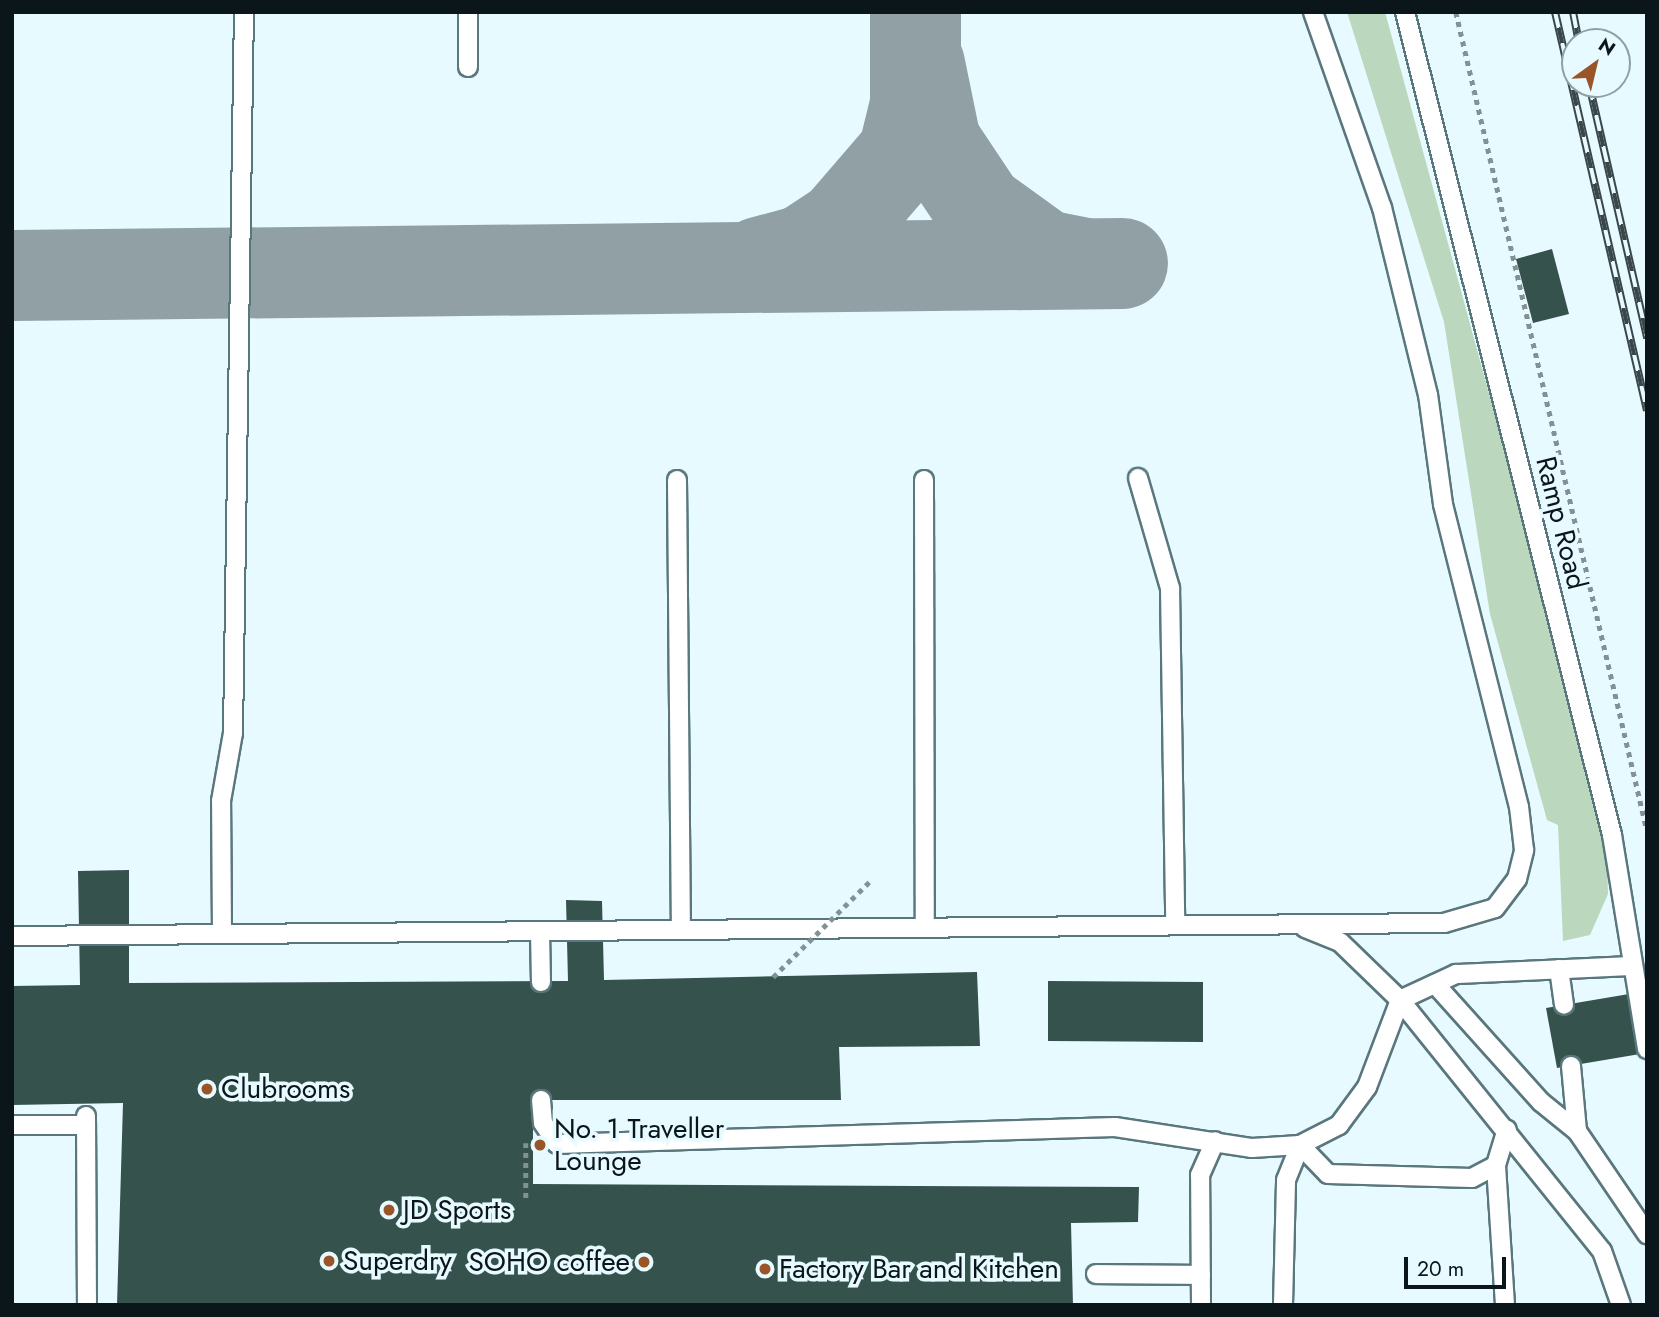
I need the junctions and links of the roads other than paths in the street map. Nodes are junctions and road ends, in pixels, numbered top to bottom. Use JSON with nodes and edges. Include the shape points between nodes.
{"nodes":[{"id":1,"x":244,"y":12,"type":"edge"},
{"id":2,"x":468,"y":12,"type":"edge"},
{"id":3,"x":1313,"y":12,"type":"edge"},
{"id":4,"x":1405,"y":12,"type":"edge"},
{"id":5,"x":468,"y":67,"type":"dead end"},
{"id":6,"x":1138,"y":478,"type":"dead end"},
{"id":7,"x":677,"y":480,"type":"dead end"},
{"id":8,"x":924,"y":480,"type":"dead end"},
{"id":9,"x":1175,"y":925,"type":"junction"},
{"id":10,"x":1295,"y":925,"type":"junction"},
{"id":11,"x":925,"y":928,"type":"junction"},
{"id":12,"x":681,"y":930,"type":"junction"},
{"id":13,"x":540,"y":931,"type":"junction"},
{"id":14,"x":222,"y":934,"type":"junction"},
{"id":15,"x":12,"y":936,"type":"edge"},
{"id":16,"x":1633,"y":966,"type":"junction"},
{"id":17,"x":1559,"y":969,"type":"junction"},
{"id":18,"x":541,"y":982,"type":"dead end"},
{"id":19,"x":1435,"y":984,"type":"junction"},
{"id":20,"x":1400,"y":1000,"type":"junction"},
{"id":21,"x":1564,"y":1005,"type":"dead end"},
{"id":22,"x":1647,"y":1049,"type":"edge"},
{"id":23,"x":1571,"y":1066,"type":"dead end"},
{"id":24,"x":541,"y":1100,"type":"dead end"},
{"id":25,"x":12,"y":1125,"type":"edge"},
{"id":26,"x":1507,"y":1130,"type":"junction"},
{"id":27,"x":1577,"y":1131,"type":"junction"},
{"id":28,"x":1215,"y":1142,"type":"junction"},
{"id":29,"x":1300,"y":1145,"type":"junction"},
{"id":30,"x":1496,"y":1165,"type":"junction"},
{"id":31,"x":1647,"y":1234,"type":"edge"},
{"id":32,"x":1097,"y":1274,"type":"dead end"},
{"id":33,"x":1201,"y":1275,"type":"junction"},
{"id":34,"x":86,"y":1305,"type":"edge"},
{"id":35,"x":1201,"y":1305,"type":"edge"},
{"id":36,"x":1283,"y":1305,"type":"edge"},
{"id":37,"x":1505,"y":1305,"type":"edge"},
{"id":38,"x":1621,"y":1305,"type":"edge"}],
"edges":[{"from":1,"to":14,"type":"lane","via":[[233,733],[221,801]]},
{"from":2,"to":5,"type":"lane"},
{"from":3,"to":10,"type":"lane","via":[[1382,208],[1429,395],[1443,504],[1519,807],[1524,850],[1517,879],[1495,908],[1444,923]]},
{"from":4,"to":16,"type":"lane","name":"Ramp Road","via":[[1612,835]]},
{"from":6,"to":9,"type":"lane","via":[[1170,588]]},
{"from":7,"to":12,"type":"lane"},
{"from":8,"to":11,"type":"lane"},
{"from":9,"to":10,"type":"lane"},
{"from":9,"to":11,"type":"lane"},
{"from":10,"to":20,"type":"lane","via":[[1340,942]]},
{"from":11,"to":12,"type":"lane"},
{"from":12,"to":13,"type":"lane"},
{"from":13,"to":14,"type":"lane"},
{"from":13,"to":18,"type":"lane"},
{"from":14,"to":15,"type":"lane"},
{"from":16,"to":17,"type":"lane"},
{"from":16,"to":22,"type":"lane","name":"Ramp Road"},
{"from":17,"to":19,"type":"lane","via":[[1456,974]]},
{"from":17,"to":21,"type":"lane"},
{"from":19,"to":20,"type":"lane"},
{"from":19,"to":27,"type":"lane","via":[[1541,1102]]},
{"from":20,"to":26,"type":"lane"},
{"from":20,"to":29,"type":"lane","via":[[1367,1087],[1339,1125]]},
{"from":23,"to":27,"type":"lane"},
{"from":24,"to":28,"type":"lane","via":[[543,1123],[557,1144],[1115,1127]]},
{"from":25,"to":34,"type":"lane","via":[[86,1120]]},
{"from":26,"to":30,"type":"lane"},
{"from":26,"to":38,"type":"lane","via":[[1602,1251]]},
{"from":27,"to":31,"type":"lane"},
{"from":28,"to":29,"type":"lane"},
{"from":28,"to":33,"type":"lane","via":[[1200,1175]]},
{"from":29,"to":30,"type":"lane","via":[[1328,1174],[1472,1178]]},
{"from":29,"to":36,"type":"lane","via":[[1286,1180]]},
{"from":30,"to":37,"type":"lane"},
{"from":32,"to":33,"type":"lane"},
{"from":33,"to":35,"type":"lane"}]}
